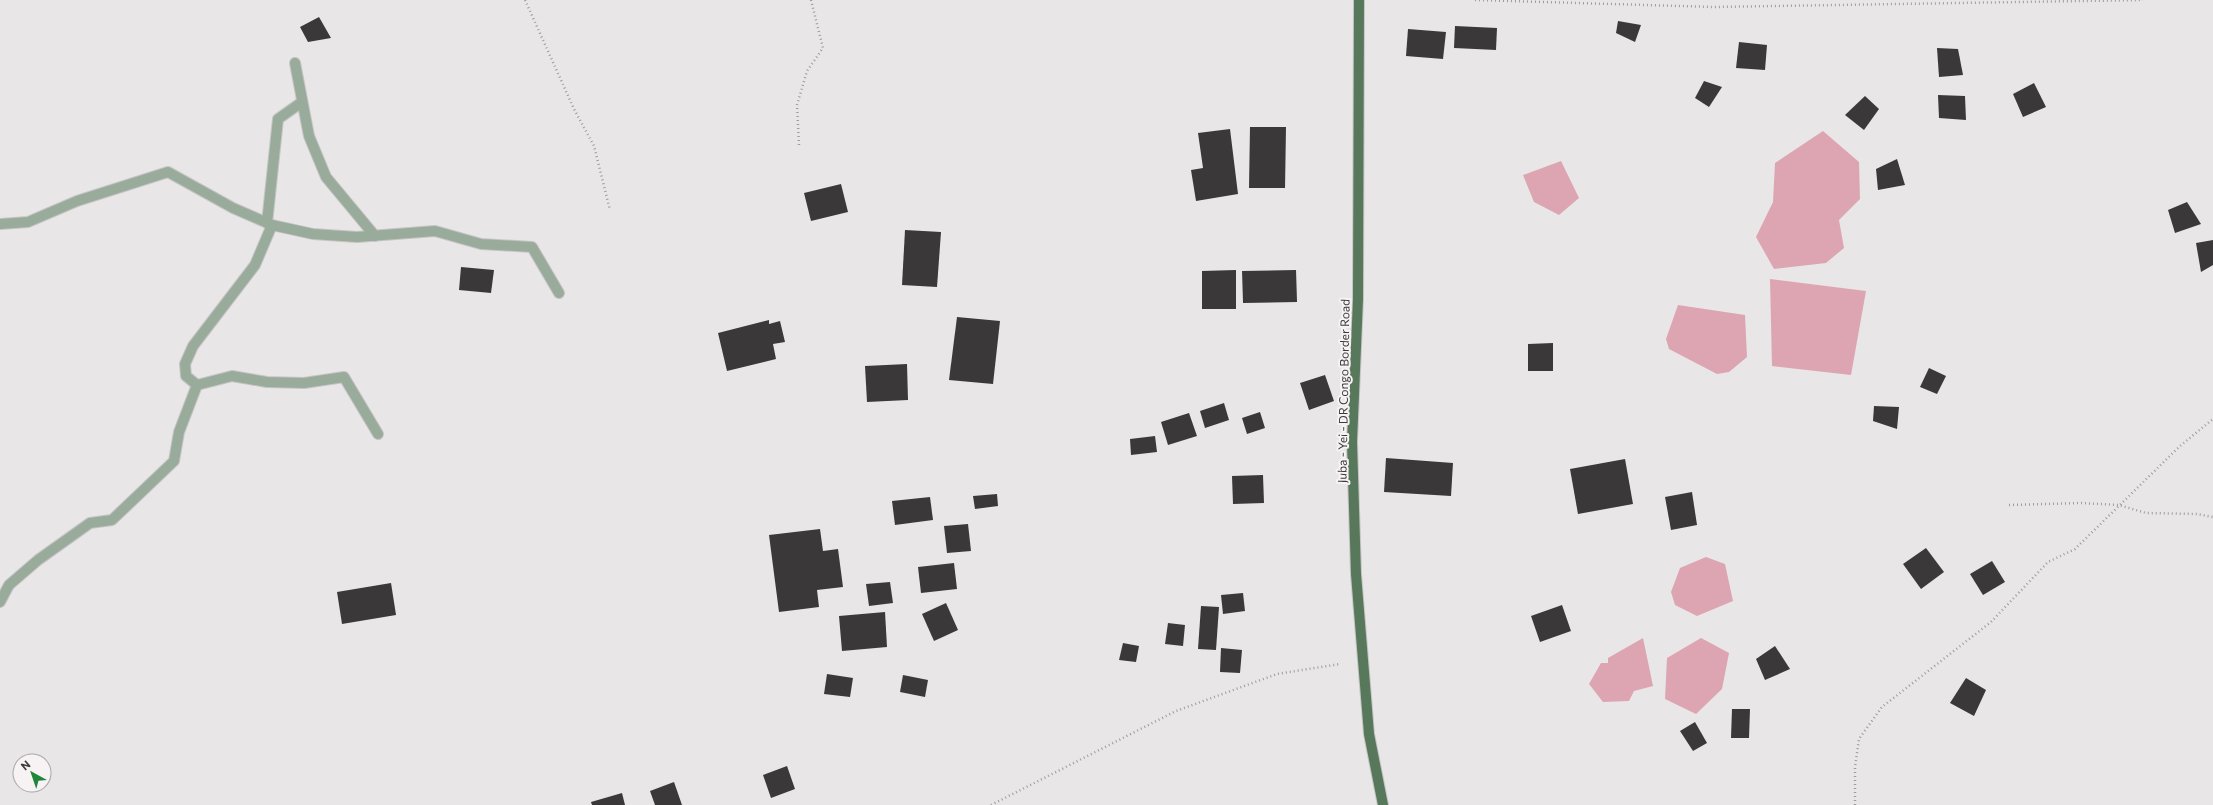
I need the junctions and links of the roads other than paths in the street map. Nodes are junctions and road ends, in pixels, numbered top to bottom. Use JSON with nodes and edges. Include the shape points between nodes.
{"nodes":[{"id":1,"x":1359,"y":0,"type":"edge"},
{"id":2,"x":295,"y":63,"type":"dead end"},
{"id":3,"x":302,"y":102,"type":"junction"},
{"id":4,"x":0,"y":224,"type":"edge"},
{"id":5,"x":270,"y":224,"type":"junction"},
{"id":6,"x":375,"y":236,"type":"junction"},
{"id":7,"x":559,"y":293,"type":"dead end"},
{"id":8,"x":197,"y":385,"type":"junction"},
{"id":9,"x":378,"y":434,"type":"dead end"},
{"id":10,"x":0,"y":602,"type":"edge"},
{"id":11,"x":1384,"y":805,"type":"edge"}],
"edges":[{"from":1,"to":11,"type":"main road","name":"Juba - Yei - DR Congo Border Road","via":[[1358,299],[1352,442],[1356,574],[1369,734]]},
{"from":2,"to":3,"type":"street"},
{"from":3,"to":5,"type":"street","via":[[278,119]]},
{"from":3,"to":6,"type":"street","via":[[309,136],[326,177]]},
{"from":4,"to":5,"type":"street","via":[[28,222],[77,201],[168,172],[233,208]]},
{"from":5,"to":6,"type":"street","via":[[314,234]]},
{"from":5,"to":8,"type":"street","via":[[255,265],[193,346],[185,364],[186,376]]},
{"from":6,"to":7,"type":"street","via":[[435,231],[482,244],[532,247]]},
{"from":8,"to":9,"type":"street","via":[[232,376],[289,383],[344,377]]},
{"from":8,"to":10,"type":"street","via":[[179,432],[174,461],[112,520],[90,523],[38,560],[9,585]]}]}
